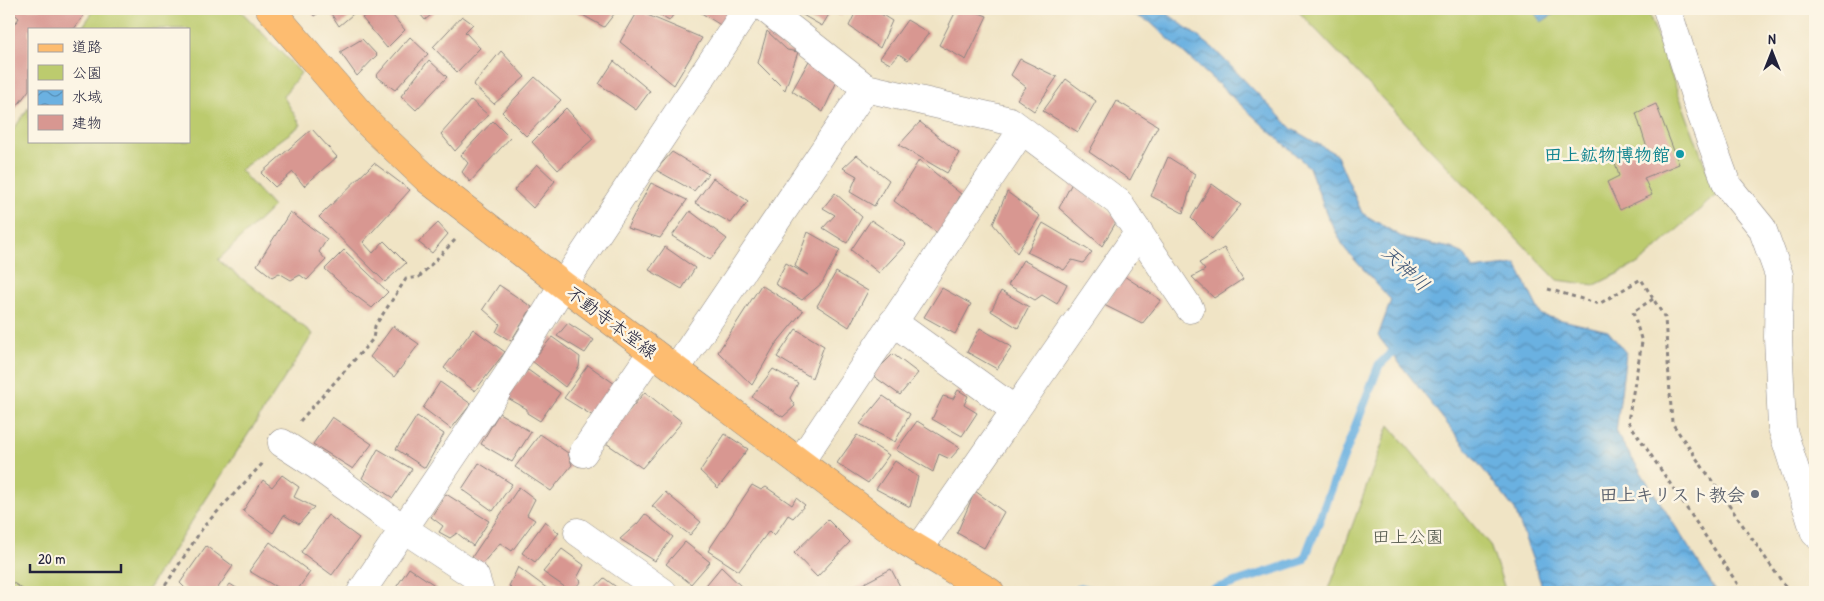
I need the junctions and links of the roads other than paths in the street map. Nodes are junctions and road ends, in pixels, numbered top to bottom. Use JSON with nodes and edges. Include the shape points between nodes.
{"nodes":[{"id":1,"x":272,"y":9,"type":"edge"},
{"id":2,"x":747,"y":9,"type":"edge"},
{"id":3,"x":766,"y":9,"type":"edge"},
{"id":4,"x":1667,"y":9,"type":"edge"},
{"id":5,"x":866,"y":88,"type":"junction"},
{"id":6,"x":1022,"y":130,"type":"junction"},
{"id":7,"x":1139,"y":232,"type":"junction"},
{"id":8,"x":563,"y":285,"type":"junction"},
{"id":9,"x":1190,"y":309,"type":"dead end"},
{"id":10,"x":893,"y":322,"type":"junction"},
{"id":11,"x":652,"y":352,"type":"junction"},
{"id":12,"x":676,"y":369,"type":"junction"},
{"id":13,"x":1015,"y":410,"type":"junction"},
{"id":14,"x":282,"y":444,"type":"road end"},
{"id":15,"x":583,"y":453,"type":"dead end"},
{"id":16,"x":800,"y":462,"type":"junction"},
{"id":17,"x":404,"y":529,"type":"junction"},
{"id":18,"x":578,"y":532,"type":"dead end"},
{"id":19,"x":1815,"y":533,"type":"edge"},
{"id":20,"x":919,"y":549,"type":"junction"},
{"id":21,"x":656,"y":590,"type":"edge"},
{"id":22,"x":361,"y":592,"type":"edge"},
{"id":23,"x":480,"y":592,"type":"edge"},
{"id":24,"x":990,"y":592,"type":"edge"}],
"edges":[{"from":1,"to":8,"type":"main road","name":"不動寺本堂線","via":[[369,124],[428,180]]},
{"from":2,"to":8,"type":"street"},
{"from":3,"to":5,"type":"street"},
{"from":4,"to":19,"type":"street","via":[[1727,185],[1762,228],[1779,275],[1782,428]]},
{"from":5,"to":6,"type":"street","via":[[1010,121]]},
{"from":5,"to":12,"type":"street"},
{"from":6,"to":7,"type":"street","via":[[1118,202]]},
{"from":6,"to":10,"type":"street"},
{"from":7,"to":9,"type":"street"},
{"from":7,"to":13,"type":"street"},
{"from":8,"to":11,"type":"main road","name":"不動寺本堂線"},
{"from":8,"to":17,"type":"street","via":[[509,373]]},
{"from":10,"to":13,"type":"street"},
{"from":10,"to":16,"type":"street"},
{"from":11,"to":12,"type":"main road","name":"不動寺本堂線"},
{"from":11,"to":15,"type":"street"},
{"from":12,"to":16,"type":"main road","name":"不動寺本堂線"},
{"from":13,"to":20,"type":"street"},
{"from":14,"to":17,"type":"street"},
{"from":16,"to":20,"type":"main road","name":"不動寺本堂線"},
{"from":17,"to":22,"type":"street"},
{"from":17,"to":23,"type":"street","via":[[475,576]]},
{"from":18,"to":21,"type":"street"},
{"from":20,"to":24,"type":"main road","name":"不動寺本堂線"}]}
